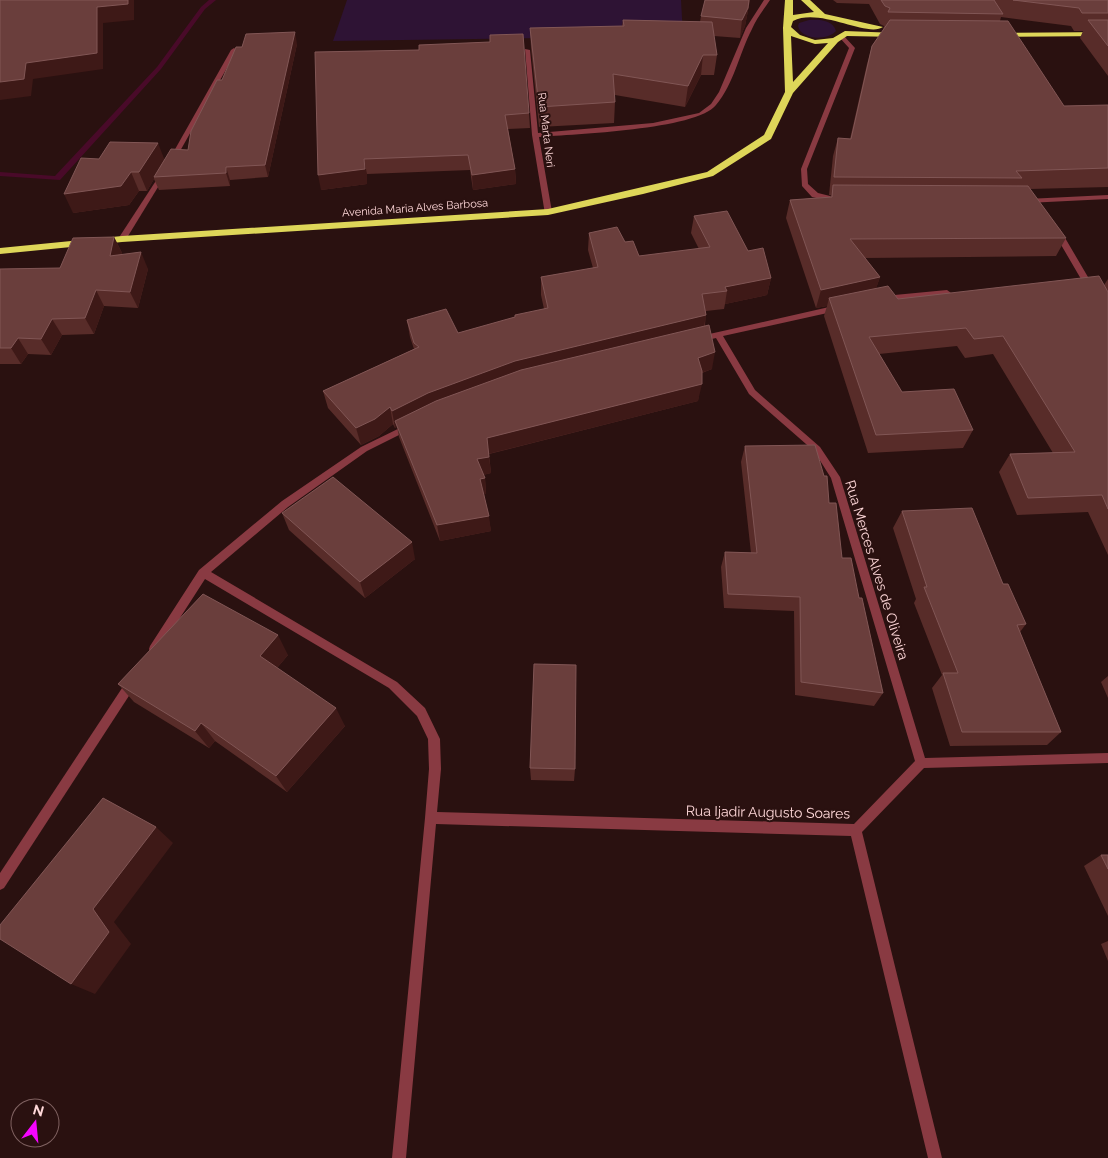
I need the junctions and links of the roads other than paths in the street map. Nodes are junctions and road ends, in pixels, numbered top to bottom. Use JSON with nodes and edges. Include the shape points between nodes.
{"nodes":[{"id":1,"x":767,"y":0,"type":"edge"},
{"id":2,"x":789,"y":0,"type":"edge"},
{"id":3,"x":806,"y":0,"type":"edge"},
{"id":4,"x":821,"y":14,"type":"junction"},
{"id":5,"x":838,"y":20,"type":"junction"},
{"id":6,"x":788,"y":24,"type":"junction"},
{"id":7,"x":902,"y":31,"type":"edge"},
{"id":8,"x":1108,"y":34,"type":"edge"},
{"id":9,"x":911,"y":35,"type":"edge"},
{"id":10,"x":994,"y":36,"type":"edge"},
{"id":11,"x":841,"y":37,"type":"junction"},
{"id":12,"x":234,"y":50,"type":"edge"},
{"id":13,"x":527,"y":50,"type":"dead end"},
{"id":14,"x":789,"y":92,"type":"junction"},
{"id":15,"x":534,"y":135,"type":"junction"},
{"id":16,"x":1108,"y":197,"type":"edge"},
{"id":17,"x":840,"y":200,"type":"edge"},
{"id":18,"x":1019,"y":201,"type":"edge"},
{"id":19,"x":1039,"y":201,"type":"junction"},
{"id":20,"x":1044,"y":210,"type":"edge"},
{"id":21,"x":548,"y":212,"type":"junction"},
{"id":22,"x":1054,"y":226,"type":"edge"},
{"id":23,"x":122,"y":239,"type":"junction"},
{"id":24,"x":0,"y":251,"type":"edge"},
{"id":25,"x":962,"y":292,"type":"edge"},
{"id":26,"x":1095,"y":297,"type":"edge"},
{"id":27,"x":875,"y":300,"type":"edge"},
{"id":28,"x":847,"y":306,"type":"edge"},
{"id":29,"x":718,"y":334,"type":"junction"},
{"id":30,"x":689,"y":341,"type":"edge"},
{"id":31,"x":417,"y":423,"type":"edge"},
{"id":32,"x":203,"y":573,"type":"junction"},
{"id":33,"x":150,"y":655,"type":"edge"},
{"id":34,"x":139,"y":671,"type":"edge"},
{"id":35,"x":1108,"y":758,"type":"edge"},
{"id":36,"x":921,"y":763,"type":"junction"},
{"id":37,"x":431,"y":818,"type":"junction"},
{"id":38,"x":856,"y":830,"type":"junction"},
{"id":39,"x":0,"y":884,"type":"edge"},
{"id":40,"x":399,"y":1158,"type":"edge"},
{"id":41,"x":935,"y":1158,"type":"edge"}],
"edges":[{"from":1,"to":15,"type":"street","via":[[749,28],[722,92],[701,114],[653,125]]},
{"from":2,"to":6,"type":"highway","name":"Avenida Maria Alves Barbosa"},
{"from":3,"to":4,"type":"highway"},
{"from":4,"to":5,"type":"highway"},
{"from":4,"to":6,"type":"highway","via":[[802,14]]},
{"from":5,"to":7,"type":"highway"},
{"from":5,"to":11,"type":"highway","via":[[846,29]]},
{"from":6,"to":11,"type":"highway","via":[[790,33],[805,40],[826,42]]},
{"from":6,"to":14,"type":"highway","name":"Avenida Maria Alves Barbosa"},
{"from":8,"to":10,"type":"highway"},
{"from":9,"to":11,"type":"highway"},
{"from":11,"to":14,"type":"highway","name":"Avenida Maria Alves Barbosa"},
{"from":11,"to":17,"type":"street","via":[[852,48],[804,169],[804,185],[815,195]]},
{"from":12,"to":23,"type":"street","via":[[186,137]]},
{"from":13,"to":15,"type":"street","name":"Rua Marta Neri"},
{"from":14,"to":21,"type":"highway","name":"Avenida Maria Alves Barbosa","via":[[768,137],[710,174]]},
{"from":15,"to":21,"type":"street","name":"Rua Marta Neri"},
{"from":16,"to":19,"type":"street"},
{"from":18,"to":19,"type":"street"},
{"from":19,"to":20,"type":"street"},
{"from":21,"to":23,"type":"highway","name":"Avenida Maria Alves Barbosa"},
{"from":22,"to":26,"type":"street","via":[[1082,282]]},
{"from":23,"to":24,"type":"highway","name":"Avenida Maria Alves Barbosa"},
{"from":25,"to":27,"type":"street"},
{"from":28,"to":29,"type":"street"},
{"from":29,"to":30,"type":"street"},
{"from":29,"to":36,"type":"street","name":"Rua Merces Alves de Oliveira","via":[[752,392],[817,450],[835,477]]},
{"from":31,"to":32,"type":"street","via":[[364,449],[285,504]]},
{"from":32,"to":33,"type":"street"},
{"from":32,"to":37,"type":"street","via":[[393,685],[421,712],[434,739]]},
{"from":34,"to":39,"type":"street"},
{"from":35,"to":36,"type":"street"},
{"from":36,"to":38,"type":"street","name":"Rua Ijadir Augusto Soares"},
{"from":37,"to":38,"type":"street","name":"Rua Ijadir Augusto Soares"},
{"from":37,"to":40,"type":"street"},
{"from":38,"to":41,"type":"street"}]}
